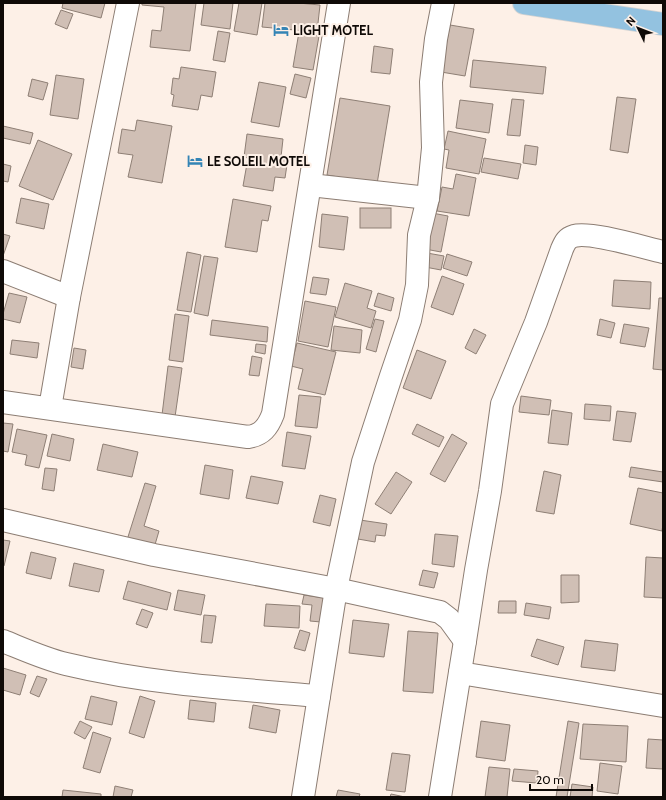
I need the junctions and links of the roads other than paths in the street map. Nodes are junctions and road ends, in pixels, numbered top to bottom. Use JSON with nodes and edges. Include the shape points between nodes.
{"nodes":[{"id":1,"x":128,"y":3,"type":"edge"},
{"id":2,"x":339,"y":3,"type":"edge"},
{"id":3,"x":443,"y":3,"type":"edge"},
{"id":4,"x":524,"y":3,"type":"edge"},
{"id":5,"x":663,"y":24,"type":"edge"},
{"id":6,"x":310,"y":185,"type":"junction"},
{"id":7,"x":428,"y":198,"type":"junction"},
{"id":8,"x":663,"y":252,"type":"edge"},
{"id":9,"x":3,"y":271,"type":"edge"},
{"id":10,"x":69,"y":297,"type":"junction"},
{"id":11,"x":3,"y":402,"type":"edge"},
{"id":12,"x":50,"y":408,"type":"junction"},
{"id":13,"x":3,"y":520,"type":"edge"},
{"id":14,"x":336,"y":589,"type":"junction"},
{"id":15,"x":3,"y":641,"type":"edge"},
{"id":16,"x":466,"y":641,"type":"junction"},
{"id":17,"x":460,"y":673,"type":"junction"},
{"id":18,"x":319,"y":696,"type":"junction"},
{"id":19,"x":663,"y":706,"type":"edge"},
{"id":20,"x":303,"y":797,"type":"edge"},
{"id":21,"x":440,"y":797,"type":"edge"}],
"edges":[{"from":1,"to":10,"type":"street"},
{"from":2,"to":6,"type":"street"},
{"from":3,"to":7,"type":"street","via":[[431,82],[433,148]]},
{"from":4,"to":5,"type":"main road"},
{"from":6,"to":7,"type":"street"},
{"from":6,"to":12,"type":"street","via":[[273,414],[263,430],[256,436],[248,437]]},
{"from":7,"to":14,"type":"street","via":[[419,234],[416,285],[410,320],[363,462]]},
{"from":8,"to":16,"type":"street","via":[[592,235],[575,235],[566,239],[536,322],[502,404]]},
{"from":9,"to":10,"type":"street"},
{"from":10,"to":12,"type":"street"},
{"from":11,"to":12,"type":"street"},
{"from":13,"to":14,"type":"street","via":[[154,555]]},
{"from":14,"to":16,"type":"street","via":[[440,612],[449,619]]},
{"from":14,"to":18,"type":"street"},
{"from":15,"to":18,"type":"street","via":[[65,664],[119,674],[190,686]]},
{"from":16,"to":17,"type":"street"},
{"from":17,"to":19,"type":"street"},
{"from":17,"to":21,"type":"street"},
{"from":18,"to":20,"type":"street"}]}
